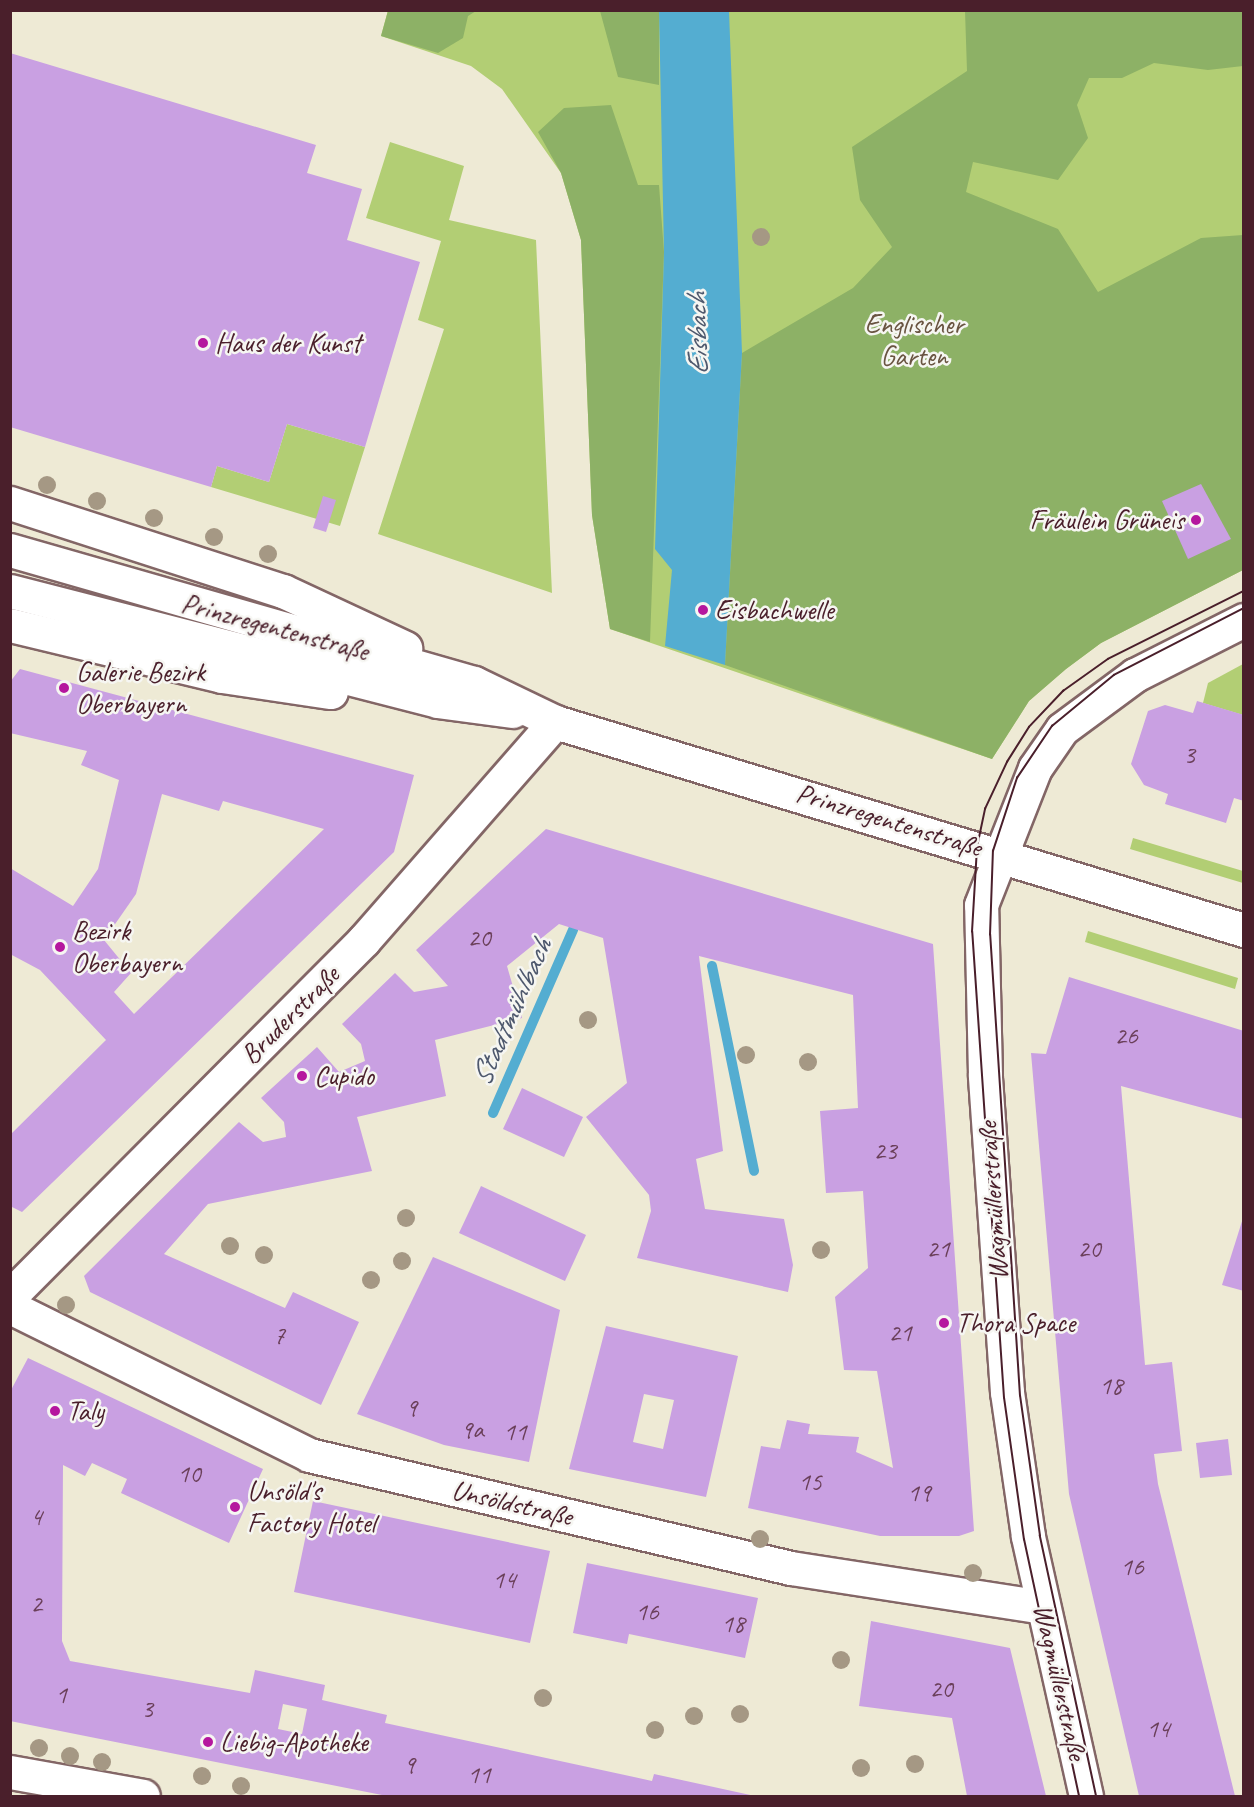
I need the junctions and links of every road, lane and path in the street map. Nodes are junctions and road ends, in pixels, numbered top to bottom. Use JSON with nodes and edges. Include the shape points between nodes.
{"nodes":[{"id":1,"x":10,"y":504,"type":"edge"},
{"id":2,"x":10,"y":550,"type":"edge"},
{"id":3,"x":10,"y":591,"type":"edge"},
{"id":4,"x":1244,"y":620,"type":"edge"},
{"id":5,"x":10,"y":625,"type":"edge"},
{"id":6,"x":474,"y":682,"type":"junction"},
{"id":7,"x":438,"y":701,"type":"junction"},
{"id":8,"x":545,"y":718,"type":"junction"},
{"id":9,"x":998,"y":853,"type":"junction"},
{"id":10,"x":1244,"y":930,"type":"edge"},
{"id":11,"x":10,"y":1296,"type":"edge"},
{"id":12,"x":10,"y":1307,"type":"edge"},
{"id":13,"x":1043,"y":1607,"type":"junction"},
{"id":14,"x":10,"y":1772,"type":"edge"},
{"id":15,"x":93,"y":1791,"type":"edge"},
{"id":16,"x":143,"y":1797,"type":"edge"},
{"id":17,"x":1086,"y":1797,"type":"edge"}],
"edges":[{"from":1,"to":6,"type":"street","via":[[283,591]]},
{"from":2,"to":6,"type":"street","name":"Prinzregentenstraße"},
{"from":3,"to":7,"type":"street","name":"Prinzregentenstraße"},
{"from":4,"to":9,"type":"street","name":"Wagmüllerstraße","via":[[1135,675],[1076,715],[1041,756]]},
{"from":5,"to":7,"type":"street","via":[[222,676],[313,691]]},
{"from":6,"to":8,"type":"street","name":"Prinzregentenstraße"},
{"from":7,"to":8,"type":"street","name":"Prinzregentenstraße"},
{"from":8,"to":9,"type":"street","name":"Prinzregentenstraße"},
{"from":8,"to":11,"type":"street","name":"Bruderstraße","via":[[364,940]]},
{"from":9,"to":10,"type":"street","name":"Prinzregentenstraße"},
{"from":9,"to":13,"type":"street","name":"Wagmüllerstraße","via":[[981,905],[994,1230],[1016,1459]]},
{"from":12,"to":13,"type":"street","name":"Unsöldstraße","via":[[309,1455],[791,1568]]},
{"from":13,"to":17,"type":"street","name":"Wagmüllerstraße"},
{"from":14,"to":15,"type":"street","via":[[44,1776]]},
{"from":15,"to":16,"type":"street"}]}
